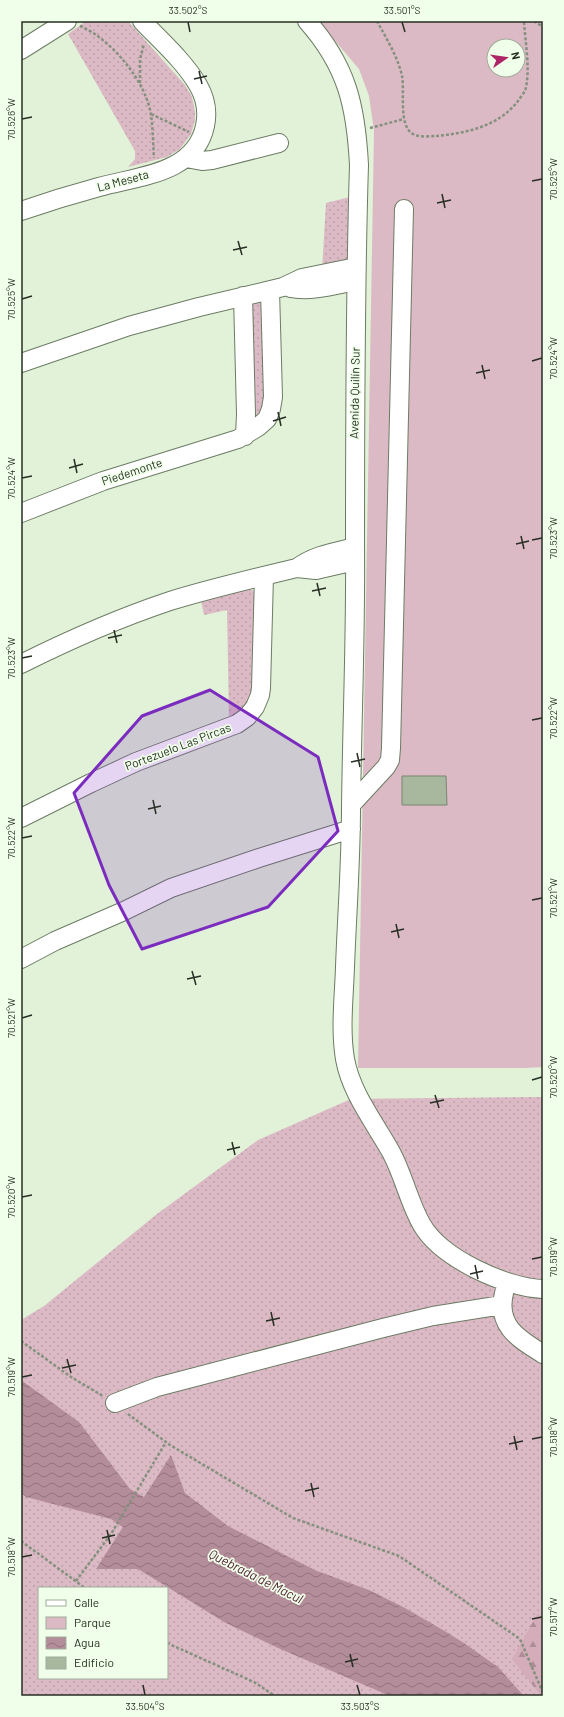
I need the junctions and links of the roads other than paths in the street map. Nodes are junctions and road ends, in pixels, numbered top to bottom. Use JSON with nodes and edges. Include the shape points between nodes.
{"nodes":[{"id":1,"x":307,"y":21,"type":"edge"},
{"id":2,"x":65,"y":22,"type":"edge"},
{"id":3,"x":147,"y":26,"type":"edge"},
{"id":4,"x":21,"y":50,"type":"edge"},
{"id":5,"x":202,"y":138,"type":"junction"},
{"id":6,"x":279,"y":143,"type":"dead end"},
{"id":7,"x":224,"y":157,"type":"junction"},
{"id":8,"x":186,"y":158,"type":"junction"},
{"id":9,"x":404,"y":209,"type":"dead end"},
{"id":10,"x":21,"y":211,"type":"edge"},
{"id":11,"x":356,"y":274,"type":"junction"},
{"id":12,"x":277,"y":288,"type":"junction"},
{"id":13,"x":243,"y":296,"type":"junction"},
{"id":14,"x":21,"y":363,"type":"edge"},
{"id":15,"x":245,"y":436,"type":"junction"},
{"id":16,"x":21,"y":513,"type":"edge"},
{"id":17,"x":355,"y":554,"type":"junction"},
{"id":18,"x":264,"y":576,"type":"junction"},
{"id":19,"x":21,"y":664,"type":"edge"},
{"id":20,"x":351,"y":805,"type":"junction"},
{"id":21,"x":21,"y":818,"type":"edge"},
{"id":22,"x":351,"y":829,"type":"junction"},
{"id":23,"x":21,"y":960,"type":"edge"},
{"id":24,"x":507,"y":1282,"type":"junction"},
{"id":25,"x":543,"y":1289,"type":"edge"},
{"id":26,"x":502,"y":1305,"type":"junction"},
{"id":27,"x":543,"y":1354,"type":"edge"},
{"id":28,"x":115,"y":1403,"type":"road end"}],
"edges":[{"from":1,"to":11,"type":"street","name":"Avenida Quilín Sur","via":[[322,39],[341,72],[353,107],[359,165]]},
{"from":2,"to":4,"type":"street"},
{"from":3,"to":5,"type":"street","via":[[198,85],[206,107]]},
{"from":5,"to":7,"type":"street","via":[[211,152]]},
{"from":5,"to":8,"type":"street"},
{"from":6,"to":7,"type":"street"},
{"from":7,"to":8,"type":"street","via":[[206,161]]},
{"from":8,"to":10,"type":"street","name":"La Meseta","via":[[174,166]]},
{"from":9,"to":20,"type":"street","via":[[390,760]]},
{"from":11,"to":12,"type":"street","via":[[302,278]]},
{"from":11,"to":17,"type":"street","name":"Avenida Quilín Sur"},
{"from":12,"to":13,"type":"street"},
{"from":12,"to":15,"type":"street","name":"Piedemonte","via":[[272,404],[263,423]]},
{"from":13,"to":14,"type":"street","via":[[129,326]]},
{"from":13,"to":15,"type":"street"},
{"from":15,"to":16,"type":"street","name":"Piedemonte","via":[[103,481]]},
{"from":17,"to":18,"type":"street","via":[[316,570],[298,568]]},
{"from":17,"to":20,"type":"street","name":"Avenida Quilín Sur"},
{"from":18,"to":19,"type":"street","via":[[148,609]]},
{"from":18,"to":21,"type":"street","name":"Portezuelo Las Pircas","via":[[262,688],[258,702],[247,717],[232,727],[108,774]]},
{"from":20,"to":22,"type":"street","name":"Avenida Quilín Sur"},
{"from":22,"to":23,"type":"street","via":[[171,888],[55,940]]},
{"from":22,"to":24,"type":"street","name":"Avenida Quilín Sur","via":[[343,1027],[345,1060],[360,1098],[401,1172],[421,1224],[430,1237],[450,1255]]},
{"from":24,"to":25,"type":"street","name":"Avenida Quilín Sur"},
{"from":24,"to":26,"type":"street"},
{"from":26,"to":27,"type":"street","via":[[508,1326],[517,1337]]},
{"from":26,"to":28,"type":"street","via":[[433,1316],[383,1328],[157,1388]]}]}
